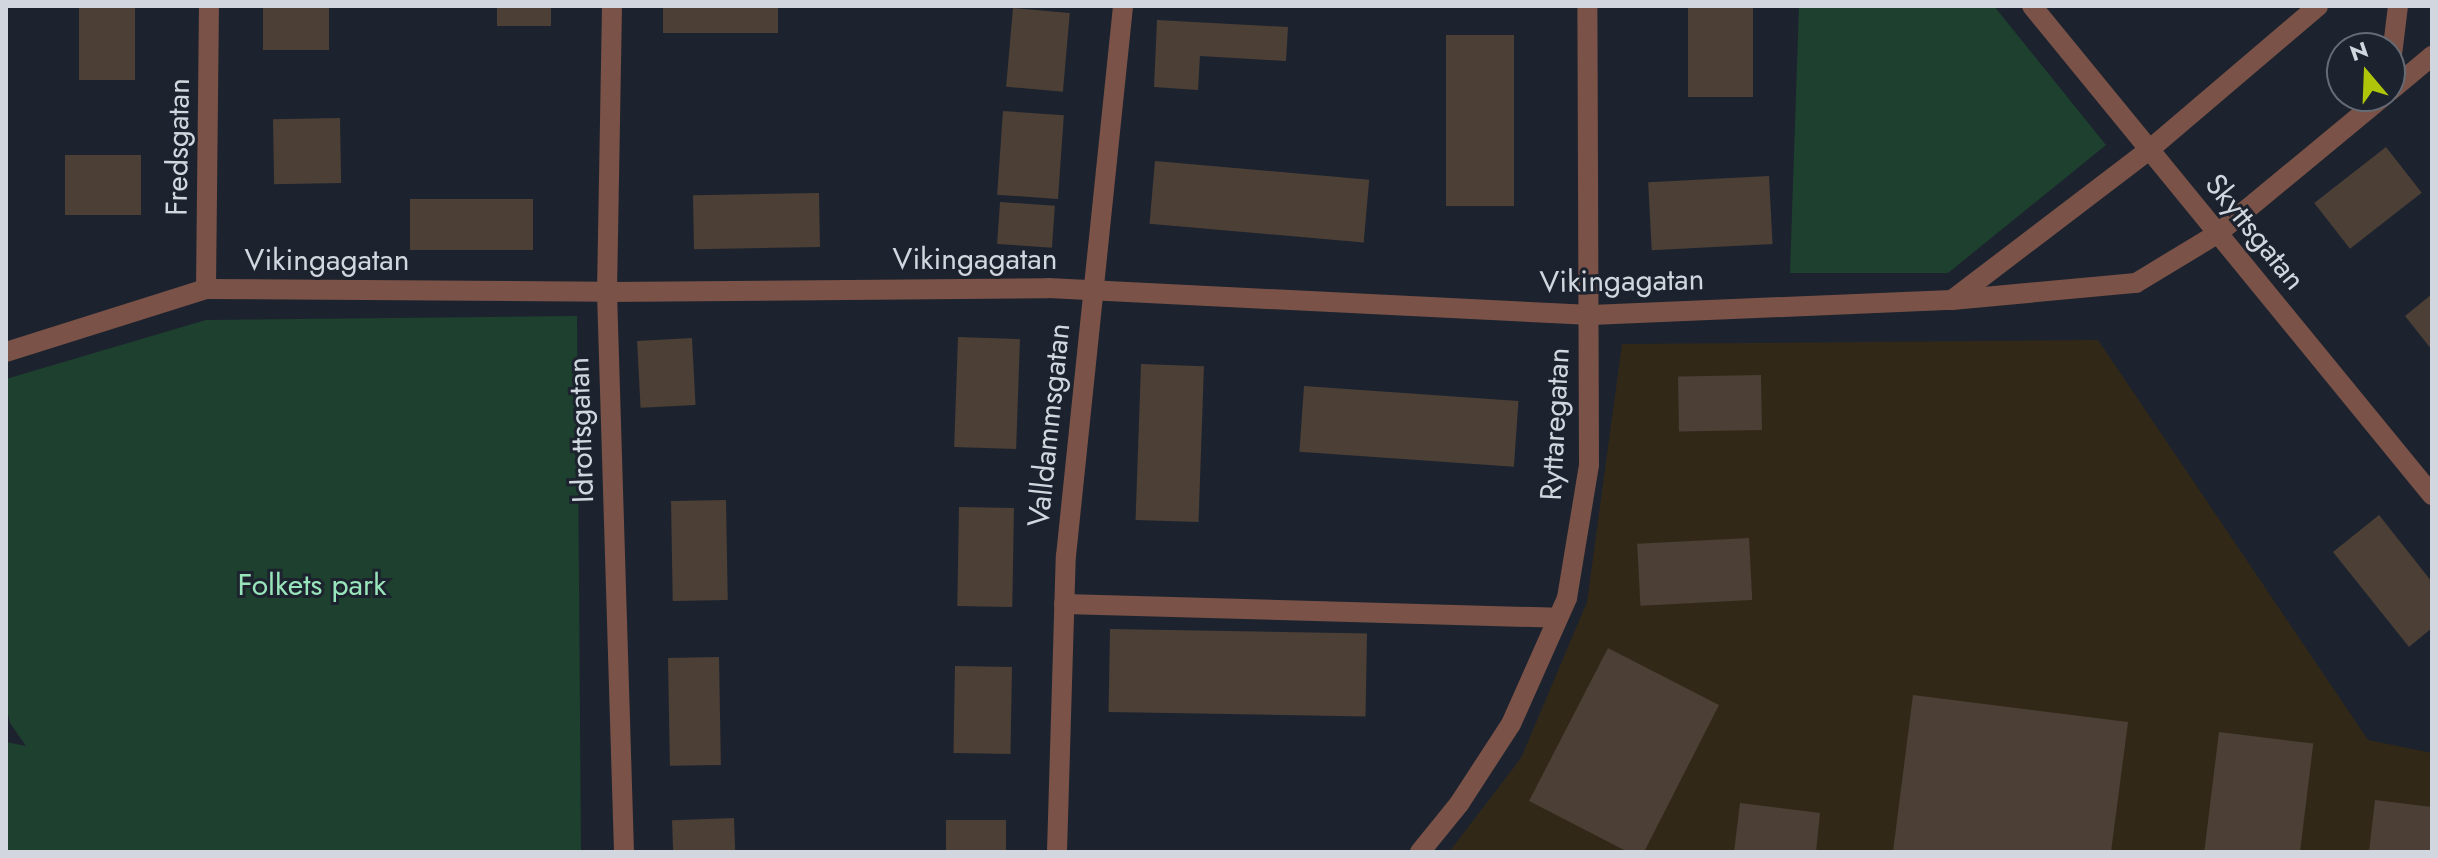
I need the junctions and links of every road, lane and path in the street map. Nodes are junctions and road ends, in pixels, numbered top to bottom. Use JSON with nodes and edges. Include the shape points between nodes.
{"nodes":[{"id":1,"x":209,"y":6,"type":"edge"},
{"id":2,"x":612,"y":6,"type":"edge"},
{"id":3,"x":1123,"y":6,"type":"edge"},
{"id":4,"x":1587,"y":6,"type":"edge"},
{"id":5,"x":2032,"y":6,"type":"edge"},
{"id":6,"x":2318,"y":6,"type":"edge"},
{"id":7,"x":2398,"y":6,"type":"edge"},
{"id":8,"x":2395,"y":32,"type":"edge"},
{"id":9,"x":2432,"y":56,"type":"edge"},
{"id":10,"x":2406,"y":78,"type":"edge"},
{"id":11,"x":2365,"y":112,"type":"edge"},
{"id":12,"x":2149,"y":150,"type":"junction"},
{"id":13,"x":2217,"y":234,"type":"junction"},
{"id":14,"x":206,"y":289,"type":"junction"},
{"id":15,"x":1092,"y":289,"type":"junction"},
{"id":16,"x":607,"y":292,"type":"junction"},
{"id":17,"x":1952,"y":300,"type":"junction"},
{"id":18,"x":1591,"y":315,"type":"junction"},
{"id":19,"x":6,"y":352,"type":"edge"},
{"id":20,"x":2432,"y":495,"type":"edge"},
{"id":21,"x":1064,"y":604,"type":"junction"},
{"id":22,"x":1558,"y":618,"type":"junction"},
{"id":23,"x":624,"y":852,"type":"edge"},
{"id":24,"x":1057,"y":852,"type":"edge"},
{"id":25,"x":1420,"y":852,"type":"edge"}],
"edges":[{"from":1,"to":14,"type":"street","name":"Fredsgatan"},
{"from":2,"to":16,"type":"street","name":"Idrottsgatan"},
{"from":3,"to":15,"type":"street","name":"Valldammsgatan"},
{"from":4,"to":18,"type":"street","name":"Ryttaregatan"},
{"from":5,"to":12,"type":"street","name":"Skyttsgatan"},
{"from":6,"to":12,"type":"street"},
{"from":7,"to":8,"type":"street"},
{"from":9,"to":10,"type":"street"},
{"from":11,"to":13,"type":"street","name":"Vikingagatan"},
{"from":12,"to":13,"type":"street","name":"Skyttsgatan"},
{"from":12,"to":17,"type":"street"},
{"from":13,"to":17,"type":"street","name":"Vikingagatan","via":[[2136,283]]},
{"from":13,"to":20,"type":"street","name":"Skyttsgatan"},
{"from":14,"to":16,"type":"street","name":"Vikingagatan"},
{"from":14,"to":19,"type":"street","name":"Vikingagatan"},
{"from":15,"to":16,"type":"street","name":"Vikingagatan"},
{"from":15,"to":18,"type":"street","name":"Vikingagatan"},
{"from":15,"to":21,"type":"street","name":"Valldammsgatan"},
{"from":16,"to":23,"type":"street","name":"Idrottsgatan"},
{"from":17,"to":18,"type":"street","name":"Vikingagatan"},
{"from":18,"to":22,"type":"street","name":"Ryttaregatan","via":[[1589,465],[1567,598]]},
{"from":21,"to":22,"type":"street"},
{"from":21,"to":24,"type":"street","name":"Valldammsgatan"},
{"from":22,"to":25,"type":"street","name":"Ryttaregatan","via":[[1511,724]]}]}
